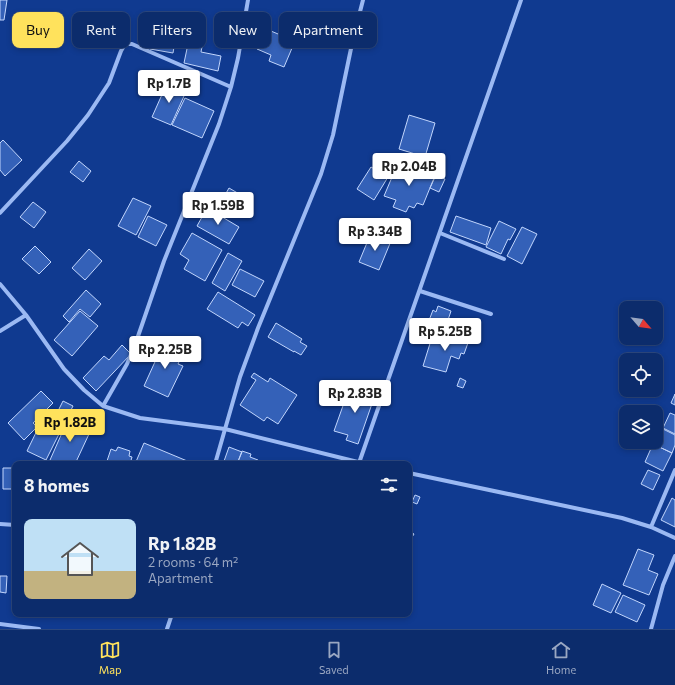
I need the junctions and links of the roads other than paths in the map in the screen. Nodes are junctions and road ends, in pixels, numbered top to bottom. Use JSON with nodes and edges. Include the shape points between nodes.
{"nodes":[{"id":1,"x":248,"y":0,"type":"edge"},
{"id":2,"x":363,"y":0,"type":"edge"},
{"id":3,"x":521,"y":0,"type":"edge"},
{"id":4,"x":230,"y":86,"type":"junction"},
{"id":5,"x":0,"y":213,"type":"edge"},
{"id":6,"x":440,"y":233,"type":"junction"},
{"id":7,"x":504,"y":259,"type":"dead end"},
{"id":8,"x":0,"y":284,"type":"edge"},
{"id":9,"x":420,"y":291,"type":"junction"},
{"id":10,"x":491,"y":314,"type":"dead end"},
{"id":11,"x":26,"y":315,"type":"junction"},
{"id":12,"x":0,"y":331,"type":"edge"},
{"id":13,"x":103,"y":406,"type":"junction"},
{"id":14,"x":225,"y":430,"type":"junction"},
{"id":15,"x":216,"y":461,"type":"edge"},
{"id":16,"x":351,"y":461,"type":"edge"},
{"id":17,"x":360,"y":461,"type":"edge"},
{"id":18,"x":675,"y":470,"type":"edge"},
{"id":19,"x":412,"y":474,"type":"edge"},
{"id":20,"x":0,"y":524,"type":"edge"},
{"id":21,"x":12,"y":525,"type":"edge"},
{"id":22,"x":651,"y":527,"type":"junction"},
{"id":23,"x":675,"y":538,"type":"edge"},
{"id":24,"x":675,"y":556,"type":"edge"},
{"id":25,"x":171,"y":617,"type":"edge"},
{"id":26,"x":0,"y":624,"type":"edge"},
{"id":27,"x":39,"y":629,"type":"edge"},
{"id":28,"x":168,"y":629,"type":"edge"},
{"id":29,"x":651,"y":629,"type":"edge"}],
"edges":[{"from":1,"to":4,"type":"street","via":[[238,58]]},
{"from":2,"to":14,"type":"street","via":[[333,135],[321,174],[258,328],[240,377]]},
{"from":3,"to":6,"type":"street"},
{"from":4,"to":5,"type":"street","via":[[132,44],[125,44],[109,83],[88,115]]},
{"from":4,"to":13,"type":"street","via":[[219,124],[164,261],[135,345]]},
{"from":6,"to":7,"type":"street"},
{"from":6,"to":9,"type":"street"},
{"from":8,"to":11,"type":"street"},
{"from":9,"to":10,"type":"street"},
{"from":9,"to":17,"type":"street"},
{"from":11,"to":12,"type":"street"},
{"from":11,"to":13,"type":"street","via":[[64,369]]},
{"from":13,"to":14,"type":"street","via":[[140,418]]},
{"from":14,"to":15,"type":"street"},
{"from":14,"to":16,"type":"street"},
{"from":18,"to":22,"type":"street"},
{"from":19,"to":22,"type":"street","via":[[596,512]]},
{"from":20,"to":21,"type":"street"},
{"from":22,"to":23,"type":"street"},
{"from":24,"to":29,"type":"street","via":[[663,585]]},
{"from":25,"to":28,"type":"street"},
{"from":26,"to":27,"type":"street"}]}
